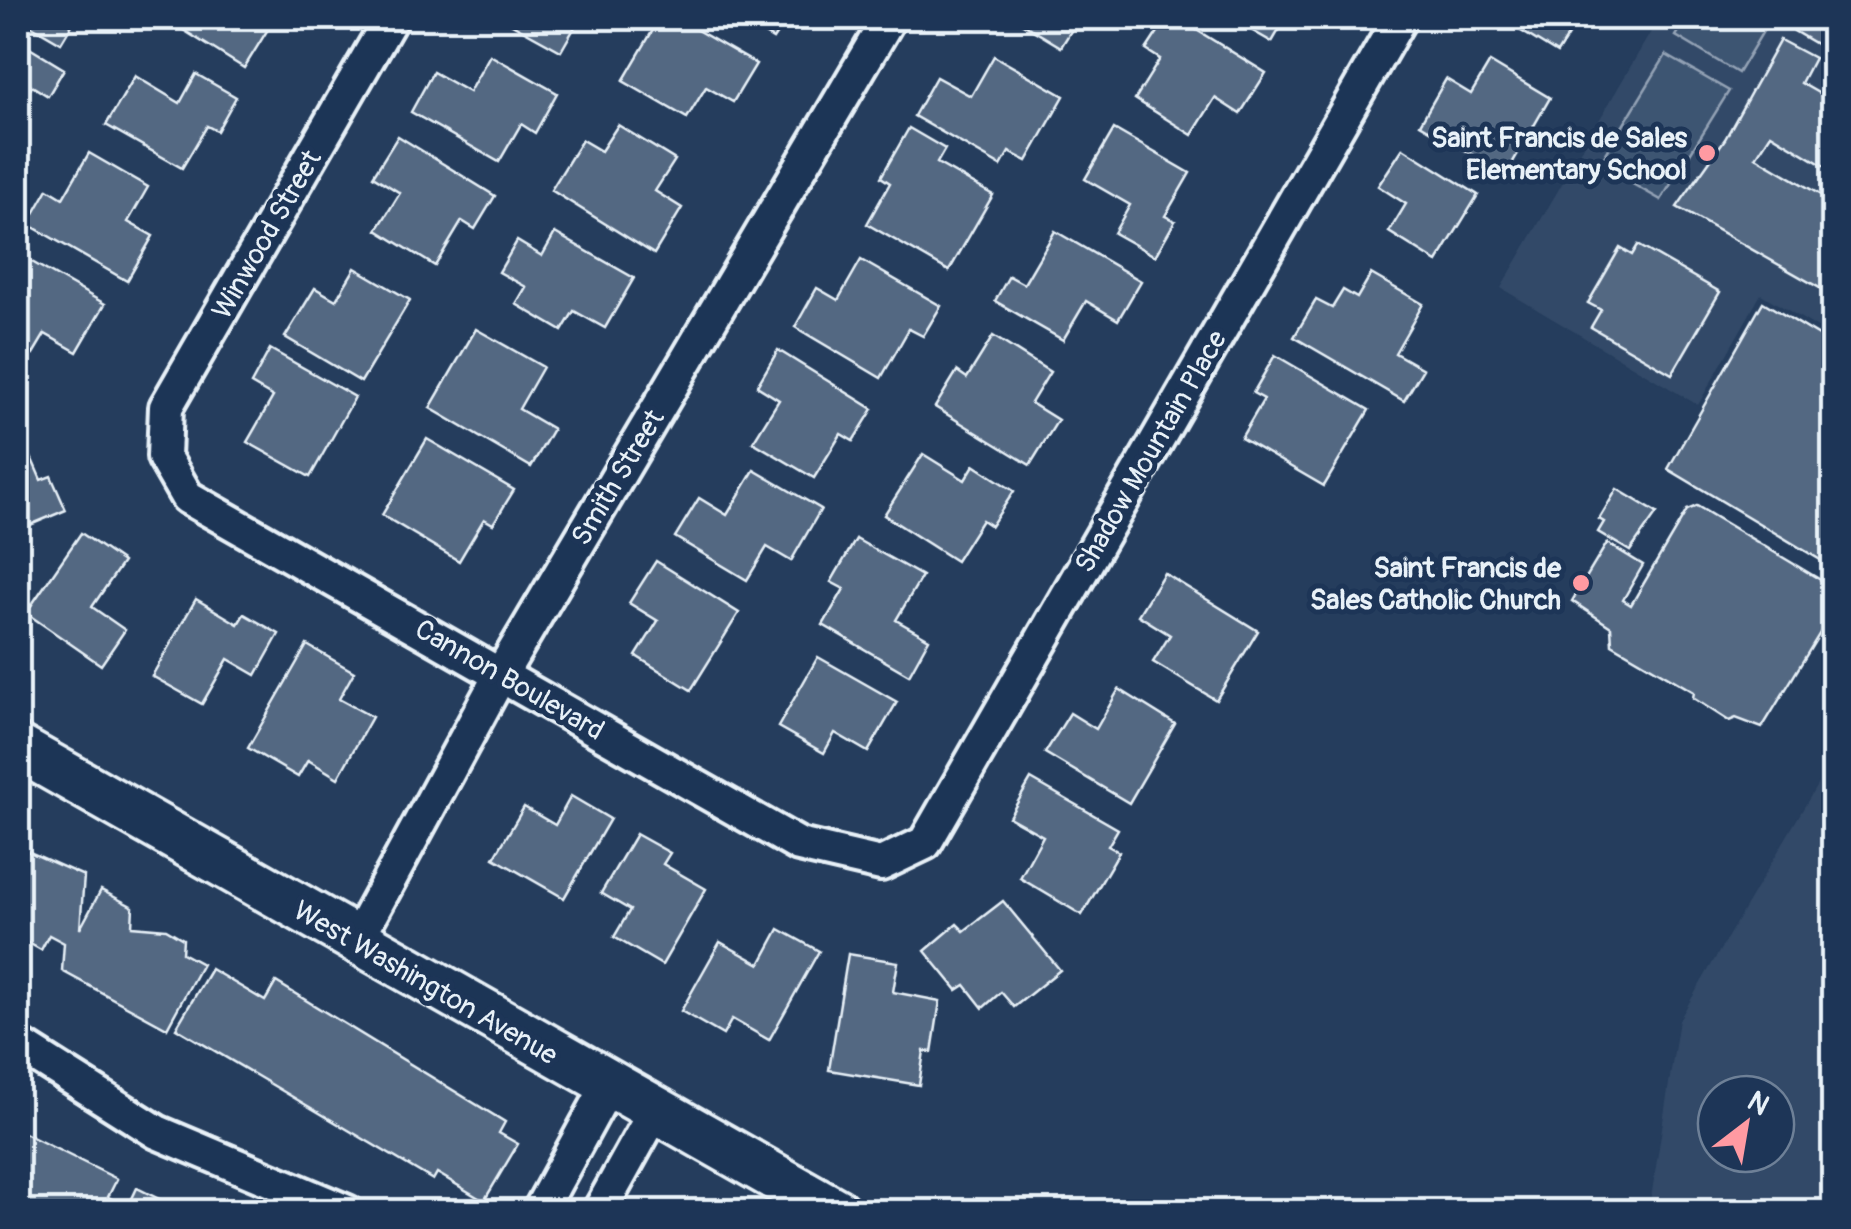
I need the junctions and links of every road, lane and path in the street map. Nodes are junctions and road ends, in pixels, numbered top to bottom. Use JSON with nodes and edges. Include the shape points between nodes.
{"nodes":[{"id":1,"x":392,"y":18,"type":"edge"},
{"id":2,"x":888,"y":18,"type":"edge"},
{"id":3,"x":1400,"y":18,"type":"edge"},
{"id":4,"x":164,"y":457,"type":"joint"},
{"id":5,"x":501,"y":674,"type":"junction"},
{"id":6,"x":18,"y":748,"type":"edge"},
{"id":7,"x":881,"y":864,"type":"joint"},
{"id":8,"x":356,"y":941,"type":"junction"},
{"id":9,"x":18,"y":1044,"type":"edge"},
{"id":10,"x":608,"y":1086,"type":"junction"},
{"id":11,"x":655,"y":1112,"type":"junction"},
{"id":12,"x":347,"y":1212,"type":"edge"},
{"id":13,"x":539,"y":1212,"type":"edge"},
{"id":14,"x":599,"y":1212,"type":"edge"},
{"id":15,"x":837,"y":1212,"type":"edge"}],
"edges":[{"from":1,"to":4,"type":"street","name":"Winwood Street","via":[[166,408]]},
{"from":2,"to":5,"type":"street","name":"Smith Street"},
{"from":3,"to":7,"type":"street","name":"Shadow Mountain Place","via":[[925,843]]},
{"from":4,"to":5,"type":"street","name":"Cannon Boulevard","via":[[187,497]]},
{"from":5,"to":7,"type":"street","name":"Cannon Boulevard","via":[[799,845]]},
{"from":5,"to":8,"type":"street","name":"Smith Street"},
{"from":6,"to":8,"type":"main road","name":"West Washington Avenue"},
{"from":8,"to":10,"type":"main road","name":"West Washington Avenue"},
{"from":9,"to":12,"type":"street","via":[[157,1132]]},
{"from":10,"to":11,"type":"main road","name":"West Washington Avenue"},
{"from":10,"to":13,"type":"street"},
{"from":11,"to":14,"type":"street"},
{"from":11,"to":15,"type":"main road","name":"West Washington Avenue"}]}
